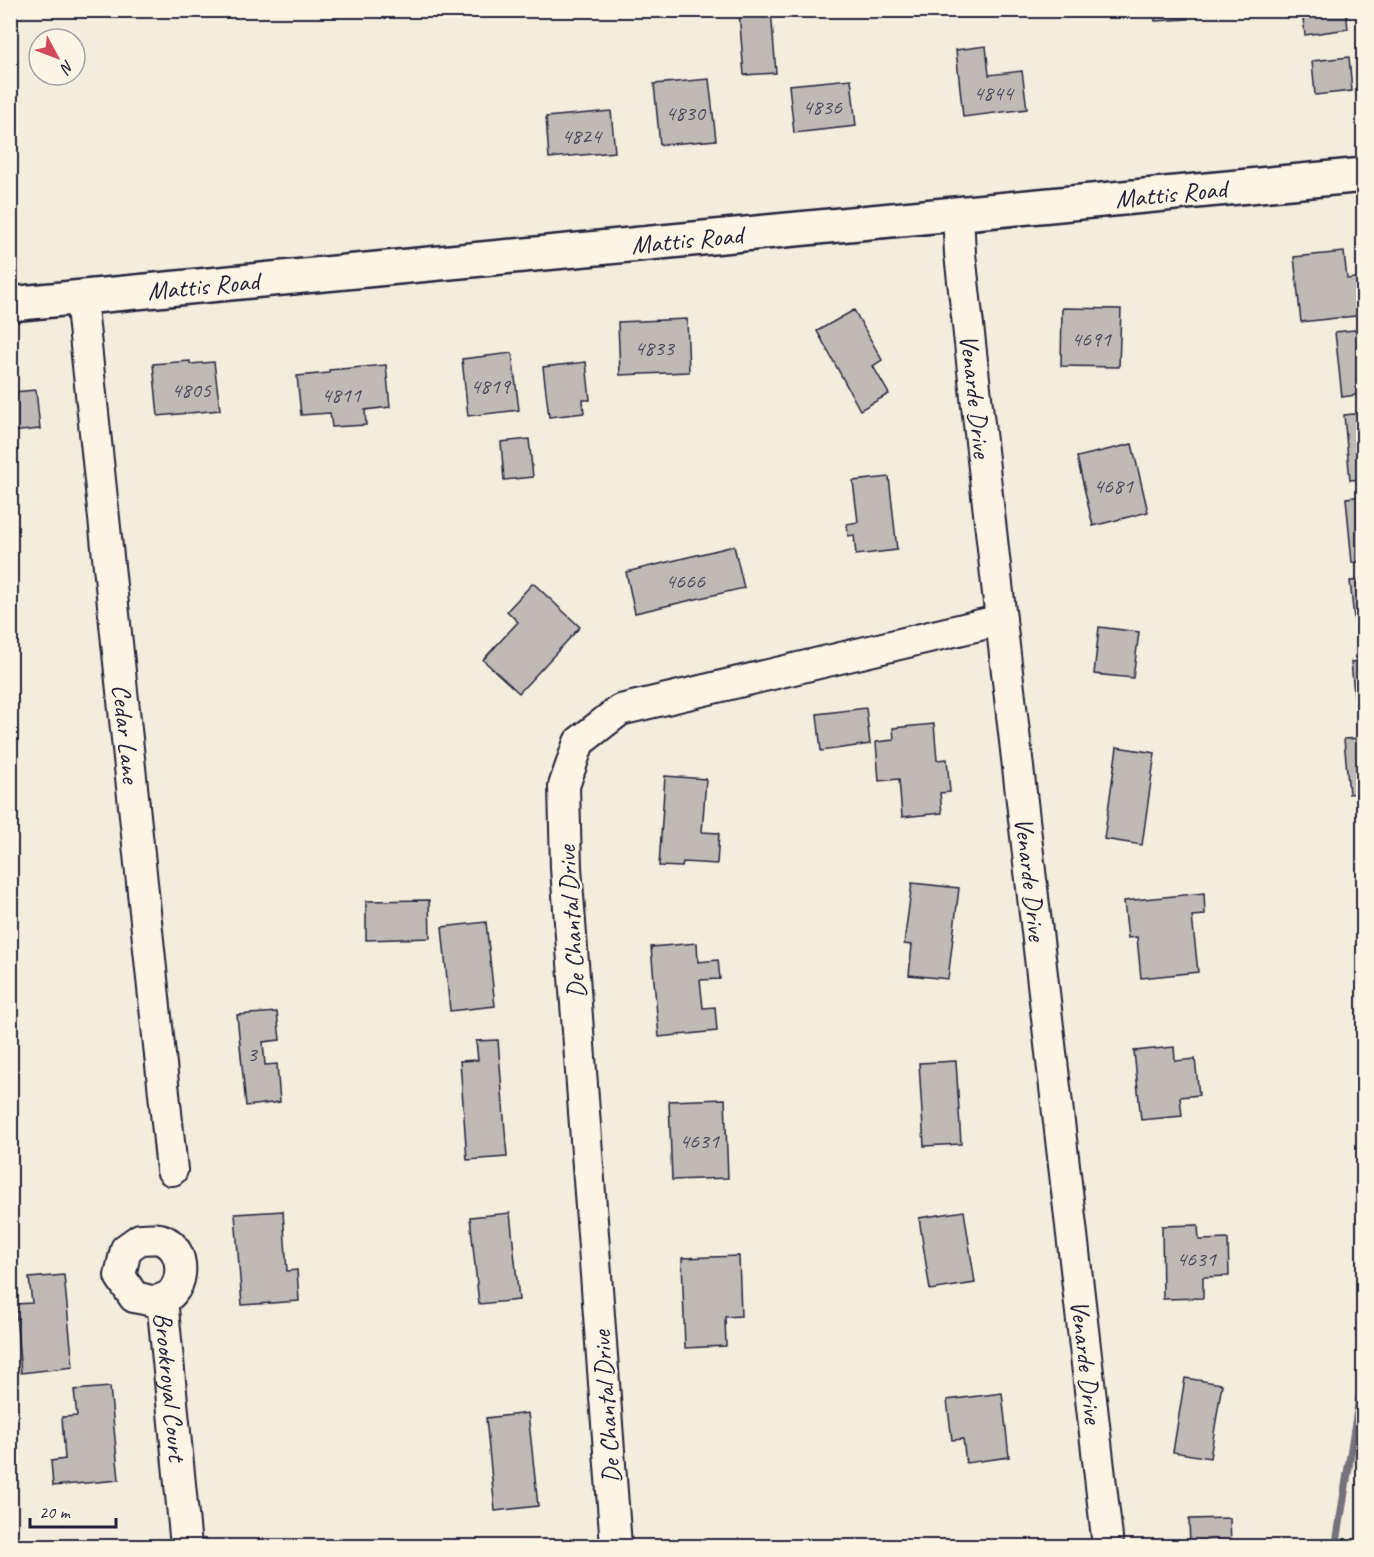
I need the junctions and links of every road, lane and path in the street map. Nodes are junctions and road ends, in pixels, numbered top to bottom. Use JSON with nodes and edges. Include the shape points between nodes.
{"nodes":[{"id":1,"x":1364,"y":175,"type":"edge"},
{"id":2,"x":958,"y":213,"type":"junction"},
{"id":3,"x":81,"y":298,"type":"junction"},
{"id":4,"x":10,"y":304,"type":"edge"},
{"id":5,"x":1000,"y":620,"type":"junction"},
{"id":6,"x":172,"y":1170,"type":"dead end"},
{"id":7,"x":162,"y":1299,"type":"dead end"},
{"id":8,"x":186,"y":1546,"type":"edge"},
{"id":9,"x":616,"y":1546,"type":"edge"},
{"id":10,"x":1108,"y":1546,"type":"edge"}],
"edges":[{"from":1,"to":2,"type":"main road","name":"Mattis Road"},
{"from":2,"to":3,"type":"main road","name":"Mattis Road"},
{"from":2,"to":5,"type":"street","name":"Venarde Drive"},
{"from":3,"to":4,"type":"main road","name":"Mattis Road"},
{"from":3,"to":6,"type":"street","name":"Cedar Lane"},
{"from":5,"to":9,"type":"street","name":"De Chantal Drive","via":[[621,710],[579,742],[564,786],[566,868]]},
{"from":5,"to":10,"type":"street","name":"Venarde Drive"},
{"from":7,"to":8,"type":"street","name":"Brookroyal Court"}]}
